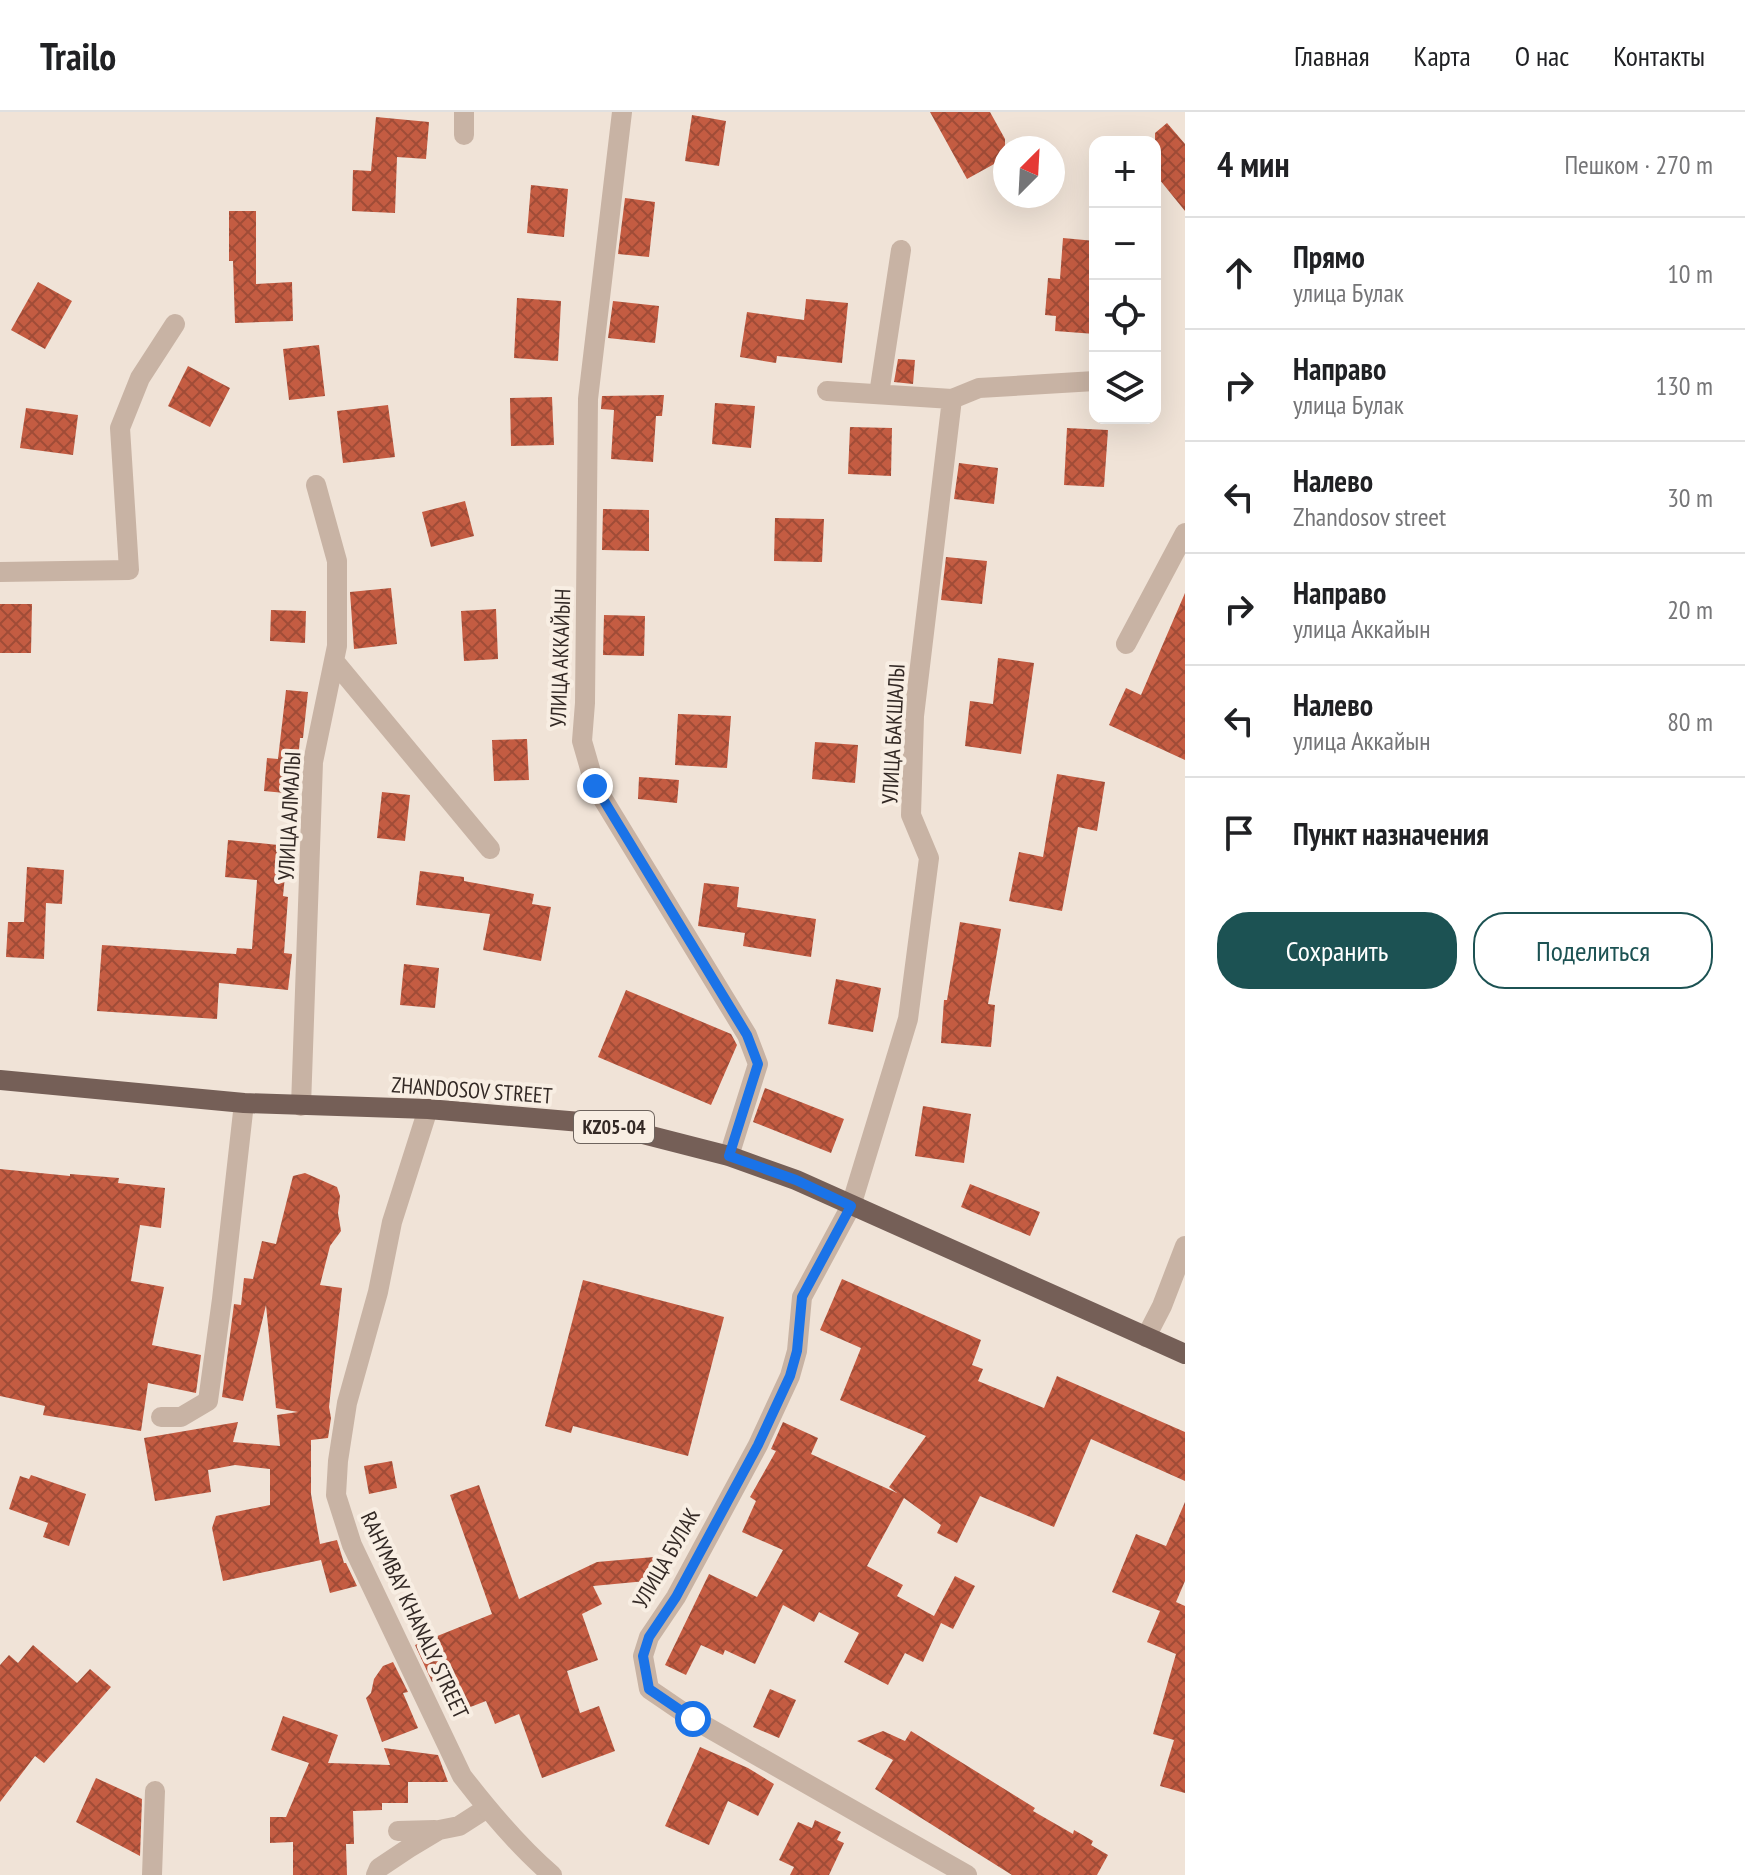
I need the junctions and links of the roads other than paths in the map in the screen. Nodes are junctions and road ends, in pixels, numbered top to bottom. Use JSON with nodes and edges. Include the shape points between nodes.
{"nodes":[{"id":1,"x":464,"y":112,"type":"edge"},
{"id":2,"x":607,"y":112,"type":"edge"},
{"id":3,"x":622,"y":112,"type":"edge"},
{"id":4,"x":464,"y":135,"type":"dead end"},
{"id":5,"x":901,"y":250,"type":"dead end"},
{"id":6,"x":175,"y":324,"type":"dead end"},
{"id":7,"x":1089,"y":381,"type":"edge"},
{"id":8,"x":827,"y":391,"type":"dead end"},
{"id":9,"x":879,"y":394,"type":"junction"},
{"id":10,"x":952,"y":399,"type":"junction"},
{"id":11,"x":316,"y":485,"type":"dead end"},
{"id":12,"x":1185,"y":533,"type":"edge"},
{"id":13,"x":0,"y":572,"type":"edge"},
{"id":14,"x":1126,"y":644,"type":"dead end"},
{"id":15,"x":334,"y":661,"type":"junction"},
{"id":16,"x":490,"y":849,"type":"dead end"},
{"id":17,"x":0,"y":1080,"type":"edge"},
{"id":18,"x":244,"y":1103,"type":"junction"},
{"id":19,"x":301,"y":1106,"type":"junction"},
{"id":20,"x":428,"y":1109,"type":"junction"},
{"id":21,"x":729,"y":1156,"type":"junction"},
{"id":22,"x":851,"y":1206,"type":"junction"},
{"id":23,"x":1185,"y":1246,"type":"edge"},
{"id":24,"x":1146,"y":1337,"type":"junction"},
{"id":25,"x":1185,"y":1354,"type":"edge"},
{"id":26,"x":161,"y":1417,"type":"dead end"},
{"id":27,"x":155,"y":1791,"type":"dead end"},
{"id":28,"x":487,"y":1808,"type":"junction"},
{"id":29,"x":439,"y":1830,"type":"junction"},
{"id":30,"x":398,"y":1831,"type":"dead end"},
{"id":31,"x":152,"y":1875,"type":"edge"},
{"id":32,"x":376,"y":1875,"type":"edge"},
{"id":33,"x":552,"y":1875,"type":"edge"},
{"id":34,"x":967,"y":1875,"type":"edge"}],
"edges":[{"from":1,"to":4,"type":"street"},
{"from":2,"to":3,"type":"street"},
{"from":3,"to":21,"type":"street","name":"УЛИЦА АККАЙЫН","via":[[588,399],[582,741],[595,786],[747,1035],[758,1064]]},
{"from":5,"to":9,"type":"street"},
{"from":6,"to":13,"type":"street","via":[[140,378],[120,428],[129,570]]},
{"from":7,"to":10,"type":"street","via":[[979,388]]},
{"from":8,"to":9,"type":"street"},
{"from":9,"to":10,"type":"street"},
{"from":10,"to":22,"type":"street","name":"УЛИЦА БАКШАЛЫ","via":[[914,716],[911,815],[929,858],[928,872],[908,1019]]},
{"from":11,"to":15,"type":"street","name":"УЛИЦА АЛМАЛЫ","via":[[337,561]]},
{"from":12,"to":14,"type":"street"},
{"from":15,"to":16,"type":"street"},
{"from":15,"to":19,"type":"street","name":"УЛИЦА АЛМАЛЫ","via":[[313,762]]},
{"from":17,"to":18,"type":"main road","name":"ZHANDOSOV STREET","number":"KZ05-04"},
{"from":18,"to":19,"type":"main road","name":"ZHANDOSOV STREET","number":"KZ05-04"},
{"from":18,"to":26,"type":"street","via":[[208,1401],[181,1417]]},
{"from":19,"to":20,"type":"main road","name":"ZHANDOSOV STREET","number":"KZ05-04"},
{"from":20,"to":21,"type":"main road","name":"ZHANDOSOV STREET","number":"KZ05-04","via":[[604,1124]]},
{"from":20,"to":28,"type":"street","name":"RAHYMBAY KHANALY STREET","via":[[392,1222],[347,1403],[336,1495],[352,1545],[462,1776]]},
{"from":21,"to":22,"type":"main road","name":"ZHANDOSOV STREET","number":"KZ05-04"},
{"from":22,"to":24,"type":"main road","name":"ZHANDOSOV STREET","number":"KZ05-04"},
{"from":22,"to":34,"type":"street","name":"УЛИЦА БУЛАК","via":[[802,1297],[790,1376],[676,1597],[649,1637],[644,1671],[649,1689],[693,1719]]},
{"from":23,"to":24,"type":"street"},
{"from":24,"to":25,"type":"main road","name":"ZHANDOSOV STREET","number":"KZ05-04"},
{"from":27,"to":31,"type":"street"},
{"from":28,"to":29,"type":"street","via":[[459,1826]]},
{"from":28,"to":33,"type":"street","name":"RAHYMBAY KHANALY STREET"},
{"from":29,"to":30,"type":"street"},
{"from":29,"to":32,"type":"street"}]}
